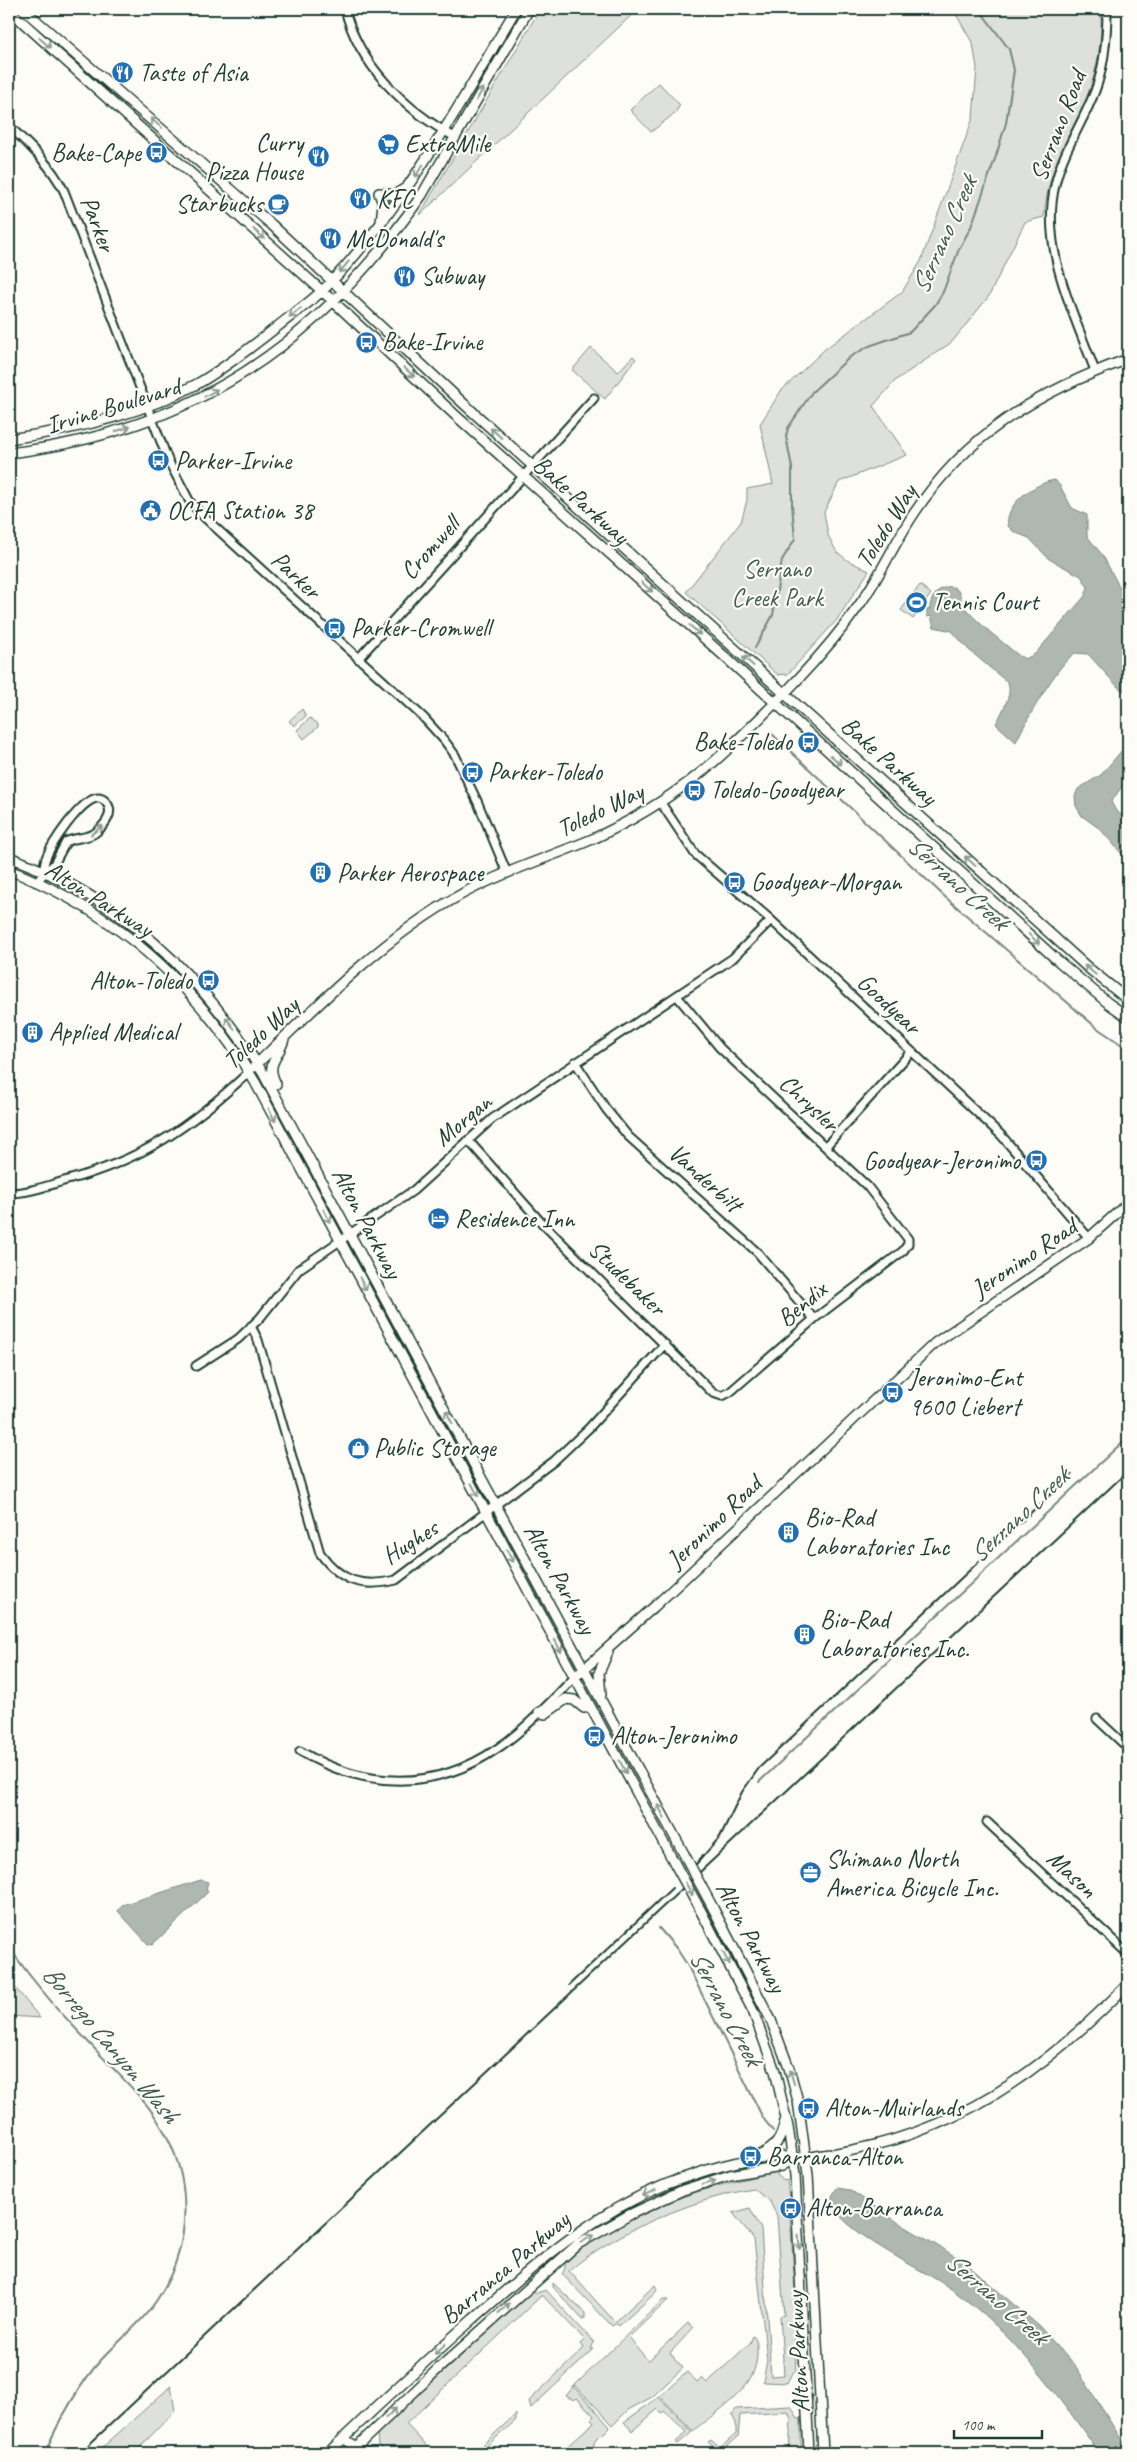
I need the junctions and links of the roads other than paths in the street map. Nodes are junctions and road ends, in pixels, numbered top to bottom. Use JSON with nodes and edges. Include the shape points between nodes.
{"nodes":[{"id":1,"x":23,"y":9,"type":"edge"},
{"id":2,"x":345,"y":9,"type":"edge"},
{"id":3,"x":516,"y":9,"type":"edge"},
{"id":4,"x":529,"y":9,"type":"edge"},
{"id":5,"x":1107,"y":9,"type":"edge"},
{"id":6,"x":9,"y":10,"type":"edge"},
{"id":7,"x":9,"y":126,"type":"edge"},
{"id":8,"x":444,"y":131,"type":"junction"},
{"id":9,"x":455,"y":137,"type":"junction"},
{"id":10,"x":408,"y":187,"type":"junction"},
{"id":11,"x":381,"y":224,"type":"junction"},
{"id":12,"x":332,"y":281,"type":"junction"},
{"id":13,"x":322,"y":291,"type":"junction"},
{"id":14,"x":343,"y":292,"type":"junction"},
{"id":15,"x":333,"y":302,"type":"junction"},
{"id":16,"x":1128,"y":359,"type":"edge"},
{"id":17,"x":1096,"y":371,"type":"junction"},
{"id":18,"x":594,"y":398,"type":"dead end"},
{"id":19,"x":146,"y":407,"type":"junction"},
{"id":20,"x":151,"y":420,"type":"junction"},
{"id":21,"x":9,"y":438,"type":"edge"},
{"id":22,"x":9,"y":453,"type":"edge"},
{"id":23,"x":533,"y":465,"type":"junction"},
{"id":24,"x":523,"y":476,"type":"junction"},
{"id":25,"x":675,"y":593,"type":"junction"},
{"id":26,"x":666,"y":604,"type":"junction"},
{"id":27,"x":358,"y":659,"type":"junction"},
{"id":28,"x":784,"y":693,"type":"junction"},
{"id":29,"x":774,"y":703,"type":"junction"},
{"id":30,"x":661,"y":803,"type":"junction"},
{"id":31,"x":9,"y":857,"type":"edge"},
{"id":32,"x":9,"y":870,"type":"edge"},
{"id":33,"x":44,"y":872,"type":"junction"},
{"id":34,"x":507,"y":873,"type":"junction"},
{"id":35,"x":36,"y":882,"type":"junction"},
{"id":36,"x":771,"y":920,"type":"junction"},
{"id":37,"x":677,"y":996,"type":"junction"},
{"id":38,"x":1128,"y":1000,"type":"edge"},
{"id":39,"x":1128,"y":1017,"type":"edge"},
{"id":40,"x":284,"y":1039,"type":"junction"},
{"id":41,"x":911,"y":1052,"type":"junction"},
{"id":42,"x":576,"y":1062,"type":"junction"},
{"id":43,"x":257,"y":1064,"type":"junction"},
{"id":44,"x":249,"y":1072,"type":"junction"},
{"id":45,"x":287,"y":1117,"type":"junction"},
{"id":46,"x":468,"y":1140,"type":"junction"},
{"id":47,"x":826,"y":1146,"type":"junction"},
{"id":48,"x":9,"y":1192,"type":"edge"},
{"id":49,"x":1128,"y":1203,"type":"edge"},
{"id":50,"x":350,"y":1234,"type":"junction"},
{"id":51,"x":1089,"y":1238,"type":"junction"},
{"id":52,"x":340,"y":1241,"type":"junction"},
{"id":53,"x":908,"y":1244,"type":"joint"},
{"id":54,"x":814,"y":1318,"type":"junction"},
{"id":55,"x":251,"y":1326,"type":"junction"},
{"id":56,"x":666,"y":1344,"type":"junction"},
{"id":57,"x":196,"y":1366,"type":"dead end"},
{"id":58,"x":722,"y":1396,"type":"joint"},
{"id":59,"x":497,"y":1506,"type":"junction"},
{"id":60,"x":487,"y":1513,"type":"junction"},
{"id":61,"x":610,"y":1648,"type":"junction"},
{"id":62,"x":586,"y":1670,"type":"junction"},
{"id":63,"x":574,"y":1678,"type":"junction"},
{"id":64,"x":602,"y":1700,"type":"junction"},
{"id":65,"x":590,"y":1708,"type":"junction"},
{"id":66,"x":539,"y":1712,"type":"junction"},
{"id":67,"x":1097,"y":1719,"type":"dead end"},
{"id":68,"x":1128,"y":1748,"type":"edge"},
{"id":69,"x":300,"y":1751,"type":"dead end"},
{"id":70,"x":988,"y":1822,"type":"dead end"},
{"id":71,"x":1128,"y":1954,"type":"edge"},
{"id":72,"x":1128,"y":1984,"type":"edge"},
{"id":73,"x":786,"y":2115,"type":"junction"},
{"id":74,"x":806,"y":2156,"type":"junction"},
{"id":75,"x":793,"y":2158,"type":"junction"},
{"id":76,"x":749,"y":2161,"type":"junction"},
{"id":77,"x":343,"y":2438,"type":"junction"},
{"id":78,"x":331,"y":2450,"type":"edge"},
{"id":79,"x":353,"y":2450,"type":"edge"},
{"id":80,"x":343,"y":2453,"type":"edge"},
{"id":81,"x":366,"y":2453,"type":"edge"},
{"id":82,"x":809,"y":2453,"type":"edge"},
{"id":83,"x":823,"y":2453,"type":"edge"}],
"edges":[{"from":12,"to":1,"type":"main road","name":"Bake Parkway","one_way":true,"via":[[186,148]]},
{"from":2,"to":8,"type":"street","via":[[348,24],[361,51],[376,73],[413,108]]},
{"from":3,"to":8,"type":"main road","name":"Irvine Boulevard"},
{"from":9,"to":4,"type":"main road","name":"Irvine Boulevard","one_way":true},
{"from":5,"to":17,"type":"street","name":"Serrano Road","via":[[1099,79],[1058,174],[1051,211],[1055,256]]},
{"from":6,"to":13,"type":"main road","name":"Bake Parkway","one_way":true},
{"from":7,"to":19,"type":"street","name":"Parker","via":[[50,170],[67,197]]},
{"from":8,"to":9,"type":"street"},
{"from":8,"to":10,"type":"main road","name":"Irvine Boulevard","one_way":true},
{"from":9,"to":14,"type":"main road","name":"Irvine Boulevard","via":[[402,223]]},
{"from":10,"to":11,"type":"main road","name":"Irvine Boulevard"},
{"from":10,"to":11,"type":"main road","via":[[395,195],[379,193],[383,204]]},
{"from":11,"to":12,"type":"main road","name":"Irvine Boulevard","one_way":true},
{"from":12,"to":13,"type":"main road","name":"Irvine Boulevard"},
{"from":12,"to":14,"type":"main road","name":"Bake Parkway"},
{"from":13,"to":15,"type":"main road","name":"Bake Parkway"},
{"from":13,"to":19,"type":"main road","name":"Irvine Boulevard","one_way":true,"via":[[232,361],[196,384]]},
{"from":14,"to":15,"type":"main road","name":"Irvine Boulevard"},
{"from":23,"to":14,"type":"main road","name":"Bake Parkway","one_way":true},
{"from":20,"to":15,"type":"main road","name":"Irvine Boulevard","one_way":true,"via":[[199,400],[245,373]]},
{"from":15,"to":24,"type":"main road","name":"Bake Parkway","one_way":true},
{"from":16,"to":17,"type":"main road","name":"Toledo Way"},
{"from":17,"to":28,"type":"main road","name":"Toledo Way","via":[[1050,391],[1013,414],[986,433],[943,476],[914,514],[860,604]]},
{"from":18,"to":23,"type":"street","name":"Cromwell"},
{"from":19,"to":20,"type":"street","name":"Parker"},
{"from":19,"to":21,"type":"main road","name":"Irvine Boulevard","via":[[70,429]]},
{"from":22,"to":20,"type":"main road","name":"Irvine Boulevard","one_way":true,"via":[[72,443]]},
{"from":20,"to":27,"type":"street","name":"Parker","via":[[176,478],[200,513]]},
{"from":23,"to":24,"type":"street","name":"Cromwell"},
{"from":23,"to":25,"type":"main road","name":"Bake Parkway"},
{"from":24,"to":26,"type":"main road","name":"Bake Parkway","one_way":true},
{"from":24,"to":27,"type":"street","name":"Cromwell"},
{"from":25,"to":26,"type":"main road"},
{"from":28,"to":25,"type":"main road","name":"Bake Parkway","one_way":true},
{"from":26,"to":29,"type":"main road","name":"Bake Parkway","one_way":true},
{"from":27,"to":34,"type":"street","name":"Parker","via":[[423,716],[444,740],[478,803]]},
{"from":28,"to":29,"type":"main road","name":"Toledo Way"},
{"from":38,"to":28,"type":"main road","name":"Bake Parkway","one_way":true,"via":[[1087,967]]},
{"from":29,"to":30,"type":"main road","name":"Toledo Way","via":[[697,776]]},
{"from":29,"to":39,"type":"main road","name":"Bake Parkway","one_way":true,"via":[[1070,972]]},
{"from":30,"to":34,"type":"main road","name":"Toledo Way","via":[[593,838]]},
{"from":30,"to":36,"type":"street","name":"Goodyear","via":[[695,854]]},
{"from":31,"to":33,"type":"main road","name":"Alton Parkway"},
{"from":32,"to":35,"type":"main road","name":"Alton Parkway"},
{"from":33,"to":33,"type":"street","one_way":true,"via":[[54,864],[66,842],[88,836],[104,825],[110,811],[103,799],[89,802],[68,821],[45,861]]},
{"from":33,"to":35,"type":"street"},
{"from":43,"to":33,"type":"main road","name":"Alton Parkway","one_way":true,"via":[[210,997],[164,951],[108,907]]},
{"from":34,"to":40,"type":"main road","name":"Toledo Way","via":[[462,894],[401,933]]},
{"from":35,"to":44,"type":"main road","name":"Alton Parkway","via":[[104,919],[159,962],[212,1018]]},
{"from":36,"to":37,"type":"street","name":"Morgan","via":[[733,958]]},
{"from":36,"to":41,"type":"street","name":"Goodyear"},
{"from":37,"to":42,"type":"street","name":"Morgan"},
{"from":37,"to":47,"type":"street","name":"Chrysler","via":[[720,1048]]},
{"from":40,"to":43,"type":"main road","name":"Toledo Way"},
{"from":40,"to":45,"type":"main road","via":[[272,1062],[271,1074],[287,1106]]},
{"from":41,"to":47,"type":"street"},
{"from":41,"to":51,"type":"street","name":"Goodyear","via":[[1011,1146]]},
{"from":42,"to":46,"type":"street","name":"Morgan","via":[[492,1119]]},
{"from":42,"to":54,"type":"street","name":"Vanderbilt","via":[[628,1136],[758,1253]]},
{"from":43,"to":44,"type":"main road","name":"Toledo Way"},
{"from":43,"to":45,"type":"main road","name":"Alton Parkway"},
{"from":44,"to":48,"type":"street","name":"Toledo Way","via":[[186,1126],[127,1161],[93,1174],[22,1193]]},
{"from":44,"to":52,"type":"main road","name":"Alton Parkway","one_way":true},
{"from":45,"to":50,"type":"main road","name":"Alton Parkway"},
{"from":46,"to":50,"type":"street","name":"Morgan","via":[[414,1190]]},
{"from":46,"to":56,"type":"street","name":"Studebaker","via":[[539,1220]]},
{"from":47,"to":53,"type":"street","name":"Chrysler","via":[[867,1186],[906,1234]]},
{"from":49,"to":51,"type":"main road","name":"Jeronimo Road"},
{"from":50,"to":52,"type":"street","name":"Morgan"},
{"from":59,"to":50,"type":"main road","name":"Alton Parkway","one_way":true},
{"from":51,"to":61,"type":"main road","name":"Jeronimo Road","via":[[935,1343]]},
{"from":52,"to":55,"type":"street","name":"Morgan","via":[[300,1269]]},
{"from":52,"to":60,"type":"main road","name":"Alton Parkway","one_way":true},
{"from":53,"to":54,"type":"street","name":"Bendix"},
{"from":54,"to":58,"type":"street","name":"Bendix"},
{"from":55,"to":57,"type":"street","name":"Morgan","via":[[238,1339]]},
{"from":55,"to":60,"type":"street","name":"Hughes","via":[[258,1340],[314,1537],[320,1553],[333,1569],[355,1582],[370,1584],[396,1580]]},
{"from":56,"to":58,"type":"street","name":"Studebaker","via":[[713,1393]]},
{"from":56,"to":59,"type":"street","name":"Hughes","via":[[565,1451]]},
{"from":59,"to":60,"type":"street","name":"Hughes"},
{"from":59,"to":62,"type":"main road","name":"Alton Parkway"},
{"from":60,"to":63,"type":"main road","name":"Alton Parkway","one_way":true},
{"from":61,"to":62,"type":"main road","name":"Jeronimo Road"},
{"from":61,"to":64,"type":"main road","via":[[599,1673]]},
{"from":62,"to":63,"type":"main road","name":"Jeronimo Road"},
{"from":62,"to":64,"type":"main road","name":"Alton Parkway"},
{"from":63,"to":65,"type":"main road","name":"Alton Parkway"},
{"from":63,"to":66,"type":"street","name":"Jeronimo Road"},
{"from":74,"to":64,"type":"main road","name":"Alton Parkway","one_way":true,"bridge":true,"via":[[798,2101],[783,2050],[756,1986]]},
{"from":65,"to":66,"type":"main road","via":[[566,1699],[545,1714]]},
{"from":65,"to":73,"type":"main road","name":"Alton Parkway","one_way":true,"bridge":true,"via":[[753,2011],[775,2071]]},
{"from":66,"to":69,"type":"street","name":"Jeronimo Road","via":[[500,1747],[472,1764],[414,1780],[340,1771]]},
{"from":67,"to":68,"type":"street"},
{"from":70,"to":71,"type":"street","name":"Mason"},
{"from":72,"to":74,"type":"main road","via":[[1056,2052],[988,2099],[950,2120],[867,2146]]},
{"from":73,"to":75,"type":"main road","name":"Alton Parkway"},
{"from":73,"to":76,"type":"main road","via":[[778,2143]]},
{"from":74,"to":75,"type":"main road"},
{"from":74,"to":83,"type":"main road","name":"Alton Parkway"},
{"from":75,"to":76,"type":"main road","name":"Barranca Parkway","via":[[780,2156]]},
{"from":79,"to":75,"type":"main road","name":"Barranca Parkway","one_way":true,"via":[[578,2244],[683,2190],[730,2175],[781,2166]]},
{"from":75,"to":82,"type":"main road","name":"Alton Parkway","one_way":true},
{"from":76,"to":77,"type":"main road","name":"Barranca Parkway","one_way":true,"via":[[704,2170],[666,2185],[615,2210],[569,2238],[540,2260]]},
{"from":77,"to":78,"type":"main road","name":"Barranca Parkway"},
{"from":77,"to":79,"type":"main road"},
{"from":78,"to":80,"type":"main road"},
{"from":79,"to":81,"type":"main road"}]}
